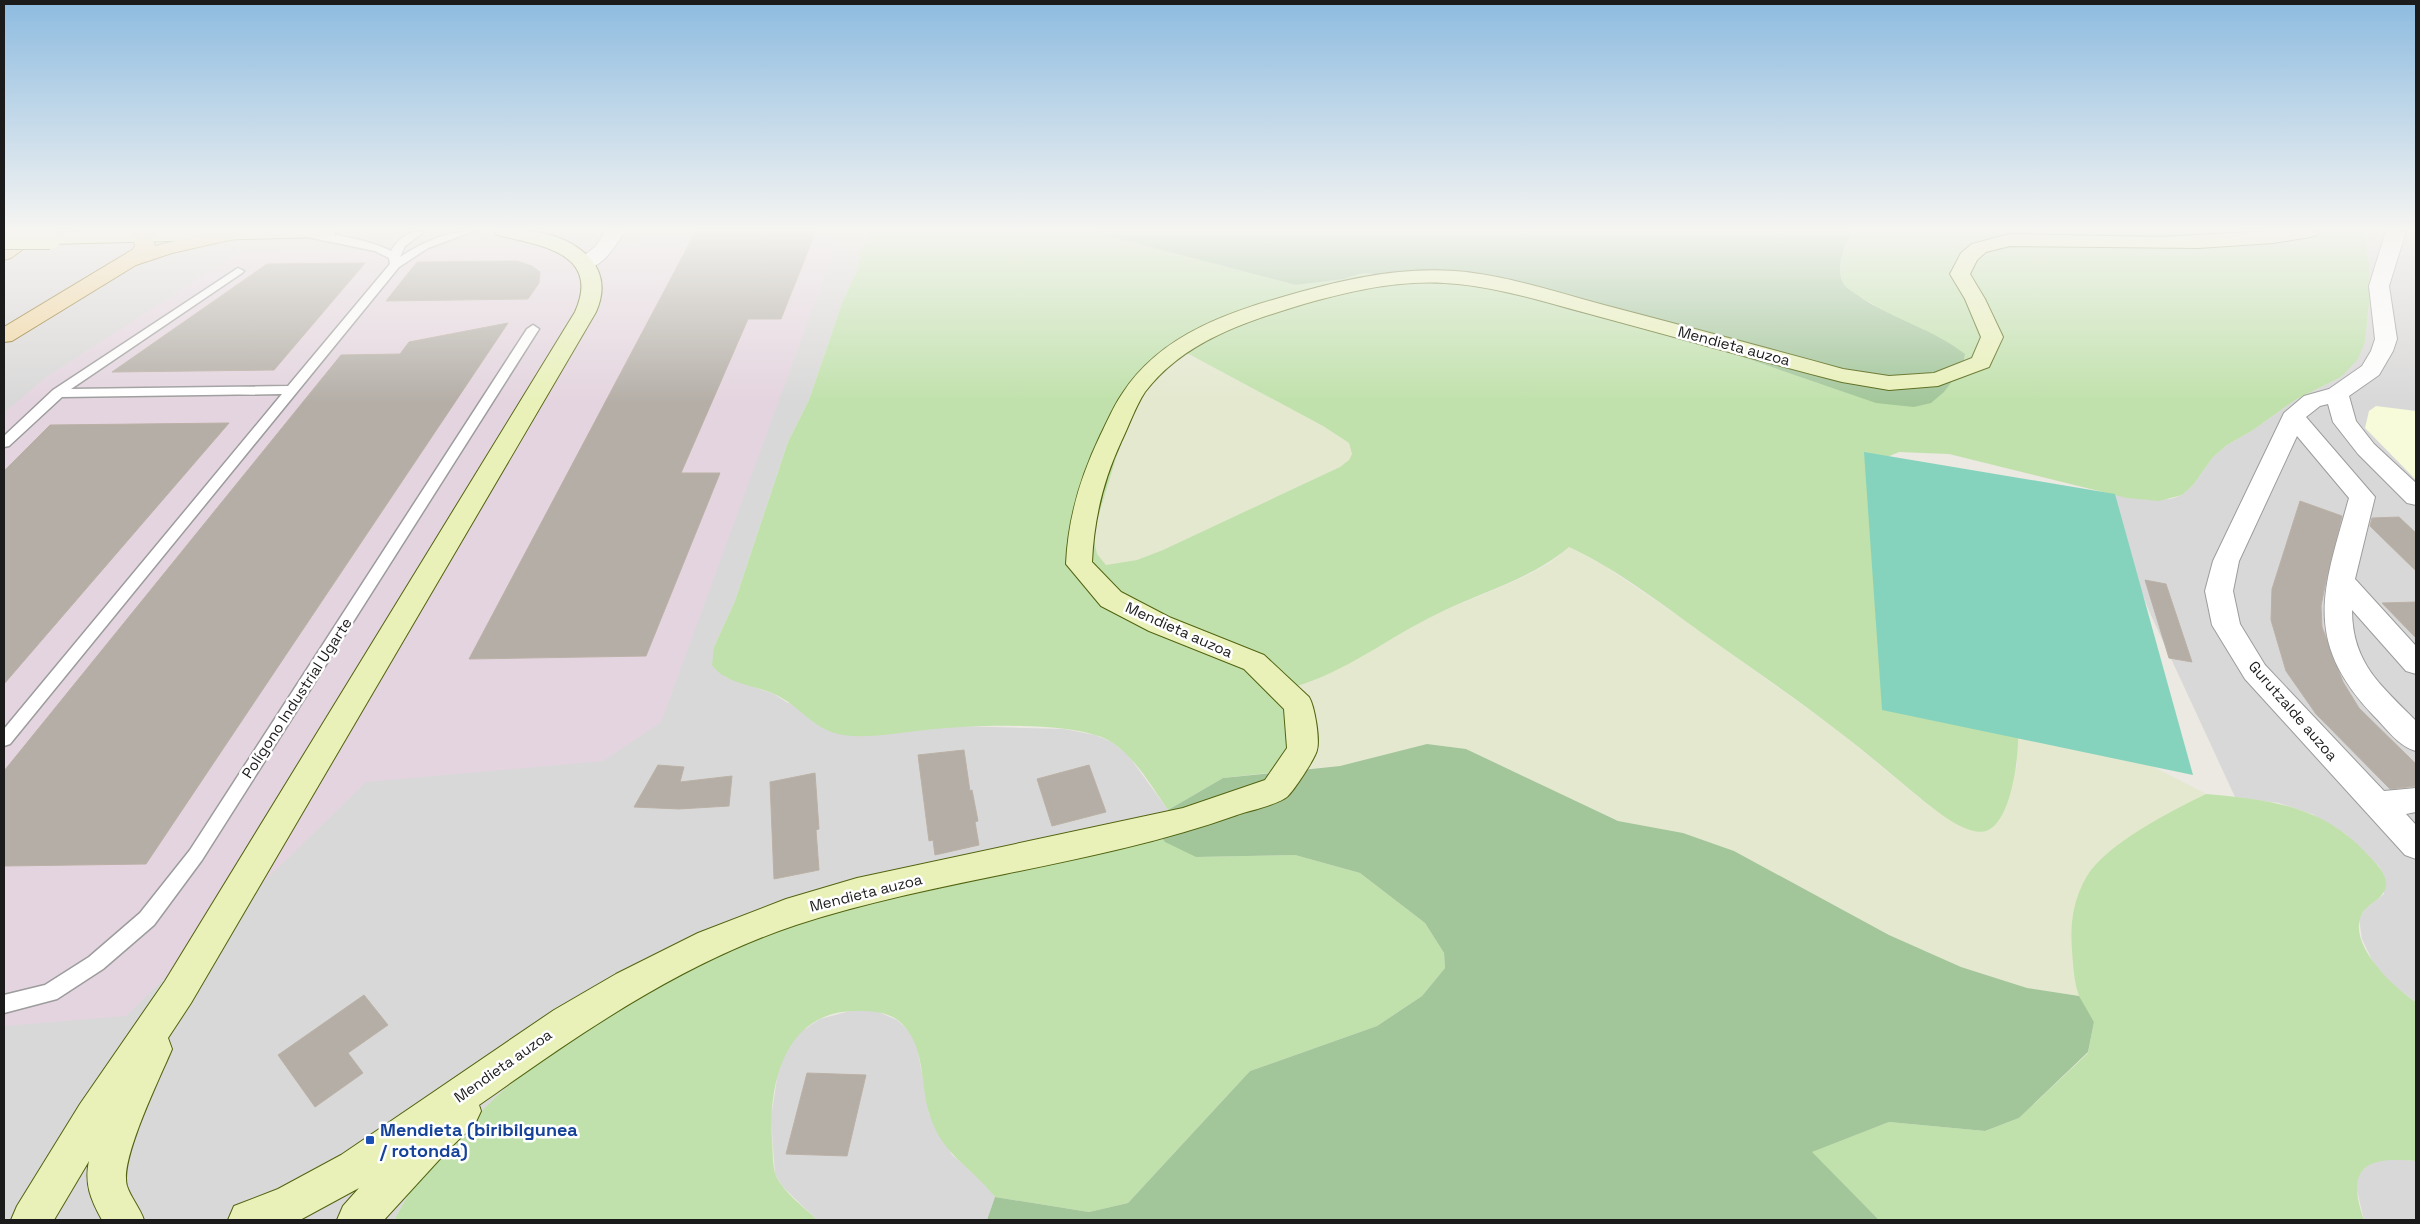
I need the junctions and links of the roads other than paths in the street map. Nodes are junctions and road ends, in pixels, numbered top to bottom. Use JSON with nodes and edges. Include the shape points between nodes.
{"nodes":[{"id":1,"x":83,"y":288,"type":"edge"},
{"id":2,"x":212,"y":288,"type":"edge"},
{"id":3,"x":373,"y":288,"type":"edge"},
{"id":4,"x":592,"y":288,"type":"edge"},
{"id":5,"x":1339,"y":288,"type":"edge"},
{"id":6,"x":1509,"y":288,"type":"edge"},
{"id":7,"x":1968,"y":288,"type":"edge"},
{"id":8,"x":2379,"y":288,"type":"edge"},
{"id":9,"x":533,"y":329,"type":"dead end"},
{"id":10,"x":4,"y":336,"type":"edge"},
{"id":11,"x":292,"y":390,"type":"junction"},
{"id":12,"x":57,"y":393,"type":"junction"},
{"id":13,"x":2337,"y":394,"type":"junction"},
{"id":14,"x":2294,"y":417,"type":"junction"},
{"id":15,"x":4,"y":443,"type":"edge"},
{"id":16,"x":2416,"y":497,"type":"edge"},
{"id":17,"x":2342,"y":582,"type":"junction"},
{"id":18,"x":2416,"y":664,"type":"edge"},
{"id":19,"x":4,"y":740,"type":"edge"},
{"id":20,"x":2416,"y":740,"type":"edge"},
{"id":21,"x":2416,"y":800,"type":"edge"},
{"id":22,"x":2376,"y":804,"type":"junction"},
{"id":23,"x":2416,"y":846,"type":"edge"},
{"id":24,"x":178,"y":992,"type":"junction"},
{"id":25,"x":4,"y":1004,"type":"edge"},
{"id":26,"x":567,"y":1022,"type":"junction"},
{"id":27,"x":32,"y":1220,"type":"edge"},
{"id":28,"x":124,"y":1220,"type":"edge"},
{"id":29,"x":248,"y":1220,"type":"edge"},
{"id":30,"x":357,"y":1220,"type":"edge"}],
"edges":[{"from":1,"to":10,"type":"main road"},
{"from":2,"to":12,"type":"lane"},
{"from":3,"to":11,"type":"lane"},
{"from":4,"to":24,"type":"street","via":[[573,335]]},
{"from":5,"to":26,"type":"street","name":"Mendieta auzoa","via":[[1241,316],[1192,339],[1154,367],[1135,390],[1096,469],[1080,528],[1079,564],[1111,599],[1159,624],[1254,662],[1299,705],[1302,750],[1276,789],[1184,821],[857,892],[786,914],[710,944],[629,985]]},
{"from":6,"to":7,"type":"street","name":"Mendieta auzoa","via":[[1842,375],[1889,383],[1938,379],[1981,362],[1992,337]]},
{"from":8,"to":13,"type":"street","name":"Gurutzalde auzoa","via":[[2386,339],[2382,351],[2371,370]]},
{"from":9,"to":25,"type":"lane","name":"Polígono Industrial Ugarte","via":[[196,855],[152,912],[96,963],[50,993]]},
{"from":11,"to":12,"type":"lane"},
{"from":11,"to":19,"type":"lane"},
{"from":12,"to":15,"type":"lane"},
{"from":13,"to":14,"type":"street","name":"Gurutzalde auzoa","via":[[2312,401]]},
{"from":13,"to":16,"type":"street","via":[[2345,422],[2355,436]]},
{"from":14,"to":17,"type":"street","via":[[2362,497]]},
{"from":14,"to":22,"type":"street","name":"Gurutzalde auzoa","via":[[2226,561],[2219,591],[2226,625],[2255,672]]},
{"from":17,"to":18,"type":"street"},
{"from":17,"to":20,"type":"street","via":[[2336,608],[2344,650],[2358,677]]},
{"from":21,"to":22,"type":"street"},
{"from":22,"to":23,"type":"street","name":"Gurutzalde auzoa"},
{"from":24,"to":27,"type":"street","via":[[94,1117]]},
{"from":24,"to":28,"type":"street","via":[[110,1154],[106,1175],[108,1191]]},
{"from":26,"to":29,"type":"street","name":"Mendieta auzoa","via":[[354,1169],[288,1205]]},
{"from":26,"to":30,"type":"street","via":[[501,1075],[435,1136]]}]}
